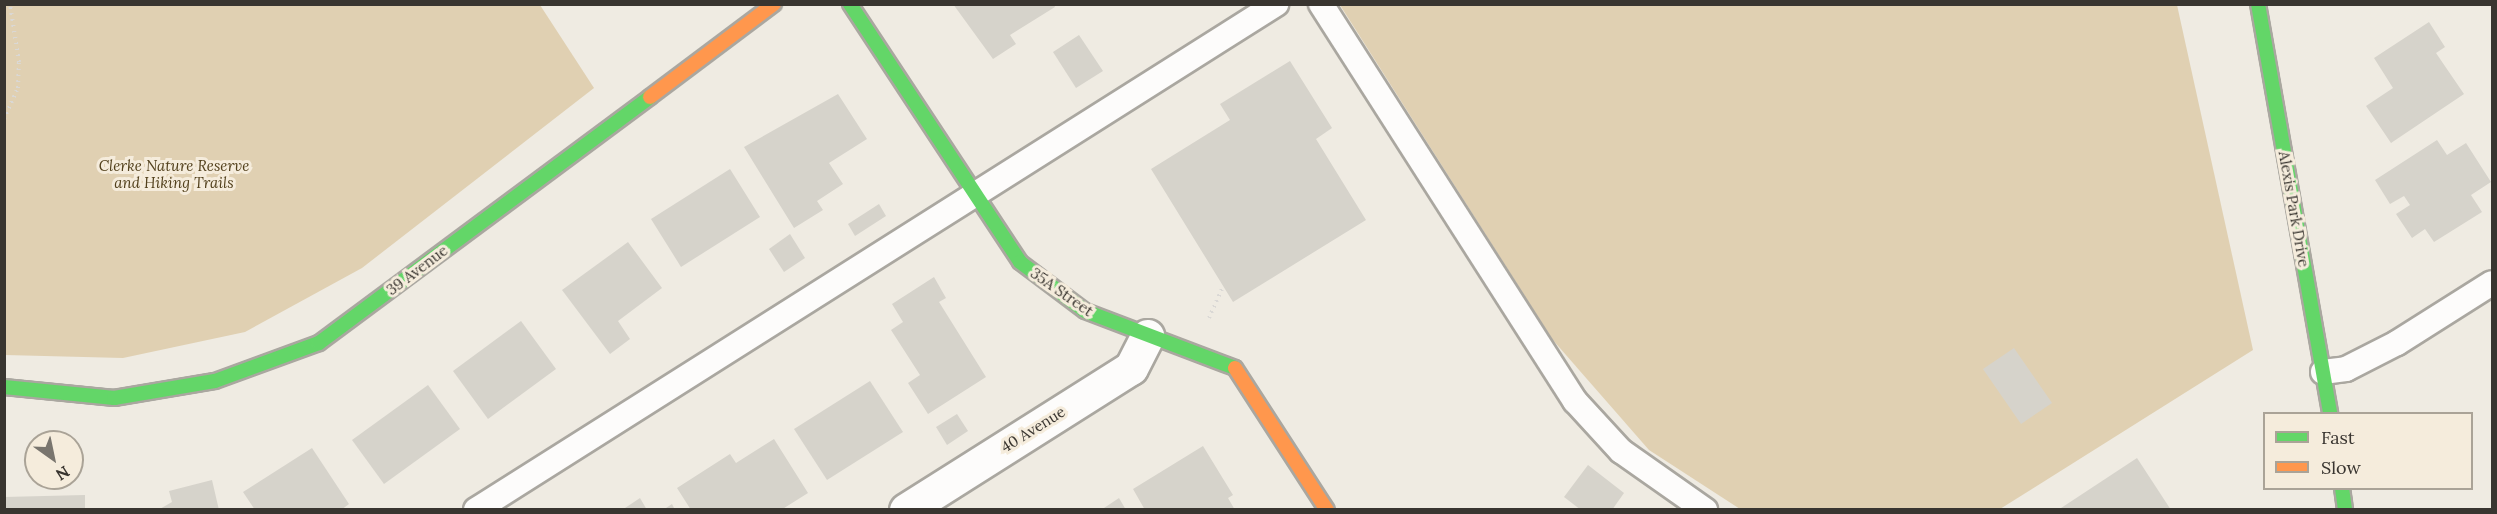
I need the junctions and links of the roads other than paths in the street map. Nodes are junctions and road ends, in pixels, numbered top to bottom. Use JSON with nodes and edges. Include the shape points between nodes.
{"nodes":[{"id":1,"x":774,"y":4,"type":"edge"},
{"id":2,"x":850,"y":4,"type":"edge"},
{"id":3,"x":1276,"y":4,"type":"edge"},
{"id":4,"x":1321,"y":4,"type":"edge"},
{"id":5,"x":2258,"y":4,"type":"edge"},
{"id":6,"x":972,"y":196,"type":"junction"},
{"id":7,"x":2493,"y":283,"type":"edge"},
{"id":8,"x":1147,"y":336,"type":"junction"},
{"id":9,"x":2323,"y":372,"type":"junction"},
{"id":10,"x":4,"y":387,"type":"edge"},
{"id":11,"x":2330,"y":412,"type":"edge"},
{"id":12,"x":2342,"y":490,"type":"edge"},
{"id":13,"x":476,"y":510,"type":"edge"},
{"id":14,"x":906,"y":510,"type":"edge"},
{"id":15,"x":1327,"y":510,"type":"edge"},
{"id":16,"x":1705,"y":510,"type":"edge"},
{"id":17,"x":2345,"y":510,"type":"edge"}],
"edges":[{"from":1,"to":10,"type":"street","name":"39 Avenue","via":[[319,343],[215,381],[114,398]]},
{"from":2,"to":6,"type":"street","name":"35A Street"},
{"from":3,"to":6,"type":"lane"},
{"from":4,"to":16,"type":"lane","via":[[1575,401],[1621,451]]},
{"from":5,"to":9,"type":"street","name":"Alexis Park Drive"},
{"from":6,"to":8,"type":"street","name":"35A Street","via":[[1020,262],[1084,311]]},
{"from":6,"to":13,"type":"lane"},
{"from":7,"to":9,"type":"lane","via":[[2397,343],[2346,369]]},
{"from":8,"to":14,"type":"street","name":"40 Avenue","via":[[1131,368]]},
{"from":8,"to":15,"type":"street","name":"35A Street","via":[[1233,365]]},
{"from":9,"to":11,"type":"street","name":"Alexis Park Drive"},
{"from":12,"to":17,"type":"street"}]}
